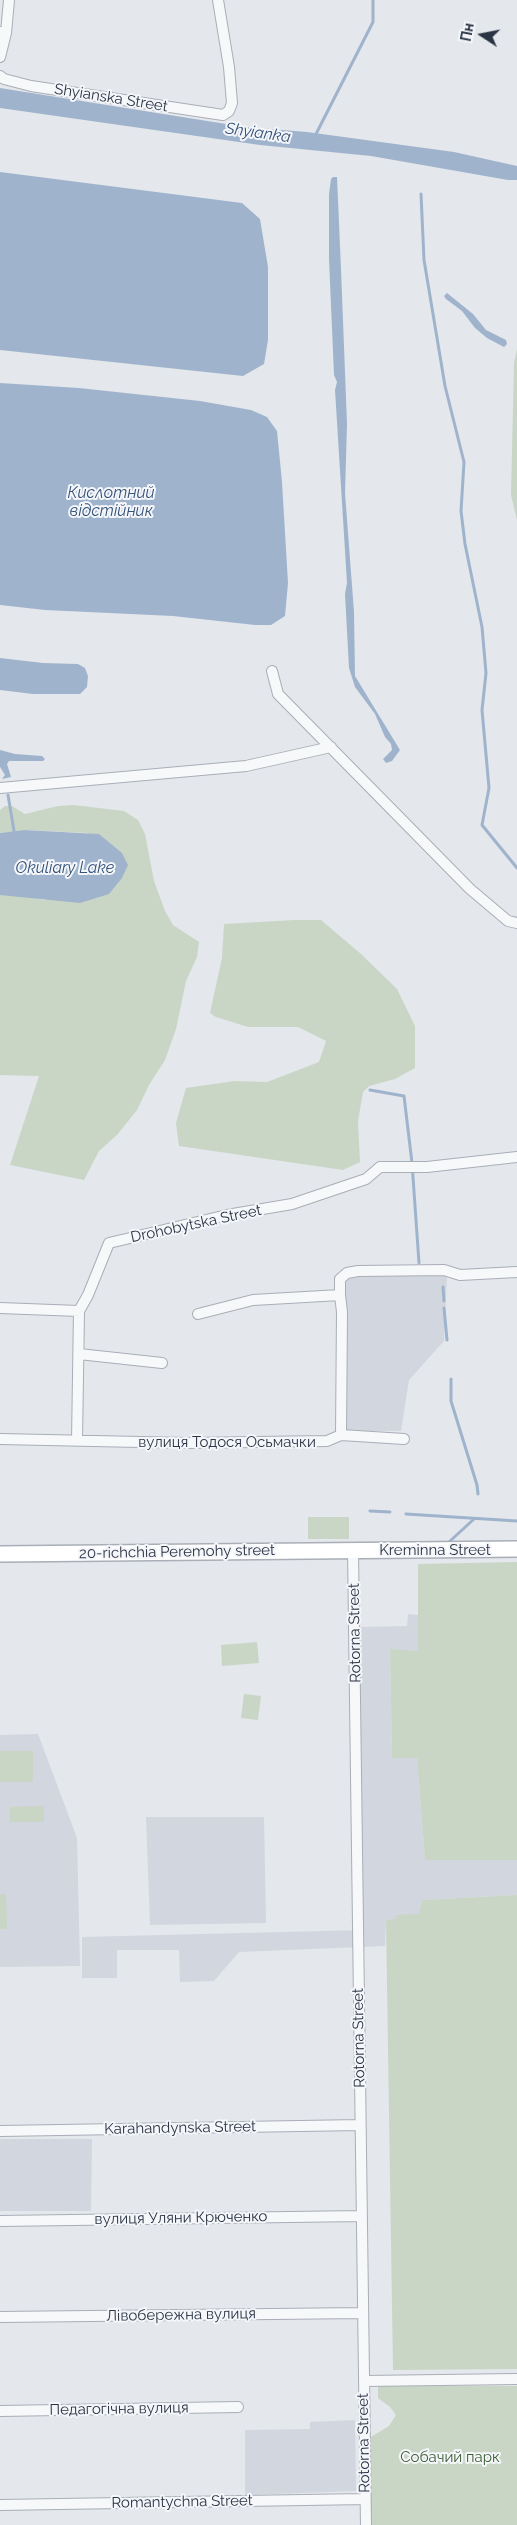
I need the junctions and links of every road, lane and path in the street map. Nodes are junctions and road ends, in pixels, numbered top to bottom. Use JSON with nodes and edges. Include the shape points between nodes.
{"nodes":[{"id":1,"x":9,"y":0,"type":"edge"},
{"id":2,"x":218,"y":0,"type":"edge"},
{"id":3,"x":3,"y":33,"type":"edge"},
{"id":4,"x":0,"y":58,"type":"edge"},
{"id":5,"x":0,"y":76,"type":"edge"},
{"id":6,"x":272,"y":671,"type":"dead end"},
{"id":7,"x":331,"y":748,"type":"junction"},
{"id":8,"x":0,"y":788,"type":"edge"},
{"id":9,"x":517,"y":923,"type":"edge"},
{"id":10,"x":517,"y":1156,"type":"edge"},
{"id":11,"x":517,"y":1272,"type":"edge"},
{"id":12,"x":340,"y":1295,"type":"junction"},
{"id":13,"x":0,"y":1308,"type":"edge"},
{"id":14,"x":79,"y":1311,"type":"junction"},
{"id":15,"x":198,"y":1314,"type":"dead end"},
{"id":16,"x":79,"y":1354,"type":"junction"},
{"id":17,"x":162,"y":1364,"type":"dead end"},
{"id":18,"x":341,"y":1435,"type":"junction"},
{"id":19,"x":0,"y":1439,"type":"edge"},
{"id":20,"x":404,"y":1439,"type":"dead end"},
{"id":21,"x":77,"y":1441,"type":"junction"},
{"id":22,"x":517,"y":1549,"type":"edge"},
{"id":23,"x":354,"y":1550,"type":"junction"},
{"id":24,"x":0,"y":1554,"type":"edge"},
{"id":25,"x":360,"y":2125,"type":"junction"},
{"id":26,"x":0,"y":2131,"type":"edge"},
{"id":27,"x":362,"y":2216,"type":"junction"},
{"id":28,"x":0,"y":2220,"type":"edge"},
{"id":29,"x":362,"y":2313,"type":"junction"},
{"id":30,"x":0,"y":2318,"type":"edge"},
{"id":31,"x":517,"y":2379,"type":"edge"},
{"id":32,"x":364,"y":2381,"type":"junction"},
{"id":33,"x":238,"y":2407,"type":"dead end"},
{"id":34,"x":0,"y":2411,"type":"edge"},
{"id":35,"x":364,"y":2498,"type":"junction"},
{"id":36,"x":0,"y":2505,"type":"edge"},
{"id":37,"x":366,"y":2525,"type":"edge"}],
"edges":[{"from":1,"to":3,"type":"street"},
{"from":2,"to":5,"type":"street","name":"Shyianska Street","via":[[232,103],[223,115],[31,86]]},
{"from":3,"to":4,"type":"street"},
{"from":6,"to":7,"type":"street","via":[[278,694]]},
{"from":7,"to":8,"type":"street","via":[[246,766]]},
{"from":7,"to":9,"type":"street","via":[[470,889],[508,921]]},
{"from":10,"to":14,"type":"street","name":"Drohobytska Street","via":[[422,1167],[380,1167],[366,1178],[292,1204],[227,1215],[109,1243]]},
{"from":11,"to":12,"type":"street","via":[[460,1275],[444,1270],[358,1271],[340,1278]]},
{"from":12,"to":15,"type":"street","via":[[253,1300]]},
{"from":12,"to":18,"type":"street"},
{"from":13,"to":14,"type":"street"},
{"from":14,"to":16,"type":"street"},
{"from":16,"to":17,"type":"street"},
{"from":16,"to":21,"type":"street"},
{"from":18,"to":20,"type":"street"},
{"from":18,"to":21,"type":"street","name":"вулиця Тодося Осьмачки","via":[[327,1442],[311,1443]]},
{"from":19,"to":21,"type":"street","name":"вулиця Тодося Осьмачки"},
{"from":22,"to":23,"type":"street","name":"Kreminna Street"},
{"from":23,"to":24,"type":"street","name":"20-richchia Peremohy street"},
{"from":23,"to":25,"type":"street","name":"Rotorna Street"},
{"from":25,"to":26,"type":"street","name":"Karahandynska Street"},
{"from":25,"to":27,"type":"street","name":"Rotorna Street"},
{"from":27,"to":28,"type":"street","name":"вулиця Уляни Крюченко"},
{"from":27,"to":29,"type":"street","name":"Rotorna Street"},
{"from":29,"to":30,"type":"street","name":"Лівобережна вулиця"},
{"from":29,"to":32,"type":"street","name":"Rotorna Street"},
{"from":31,"to":32,"type":"street"},
{"from":32,"to":35,"type":"street","name":"Rotorna Street"},
{"from":33,"to":34,"type":"street","name":"Педагогічна вулиця"},
{"from":35,"to":36,"type":"street","name":"Romantychna Street"},
{"from":35,"to":37,"type":"street","name":"Rotorna Street"}]}
